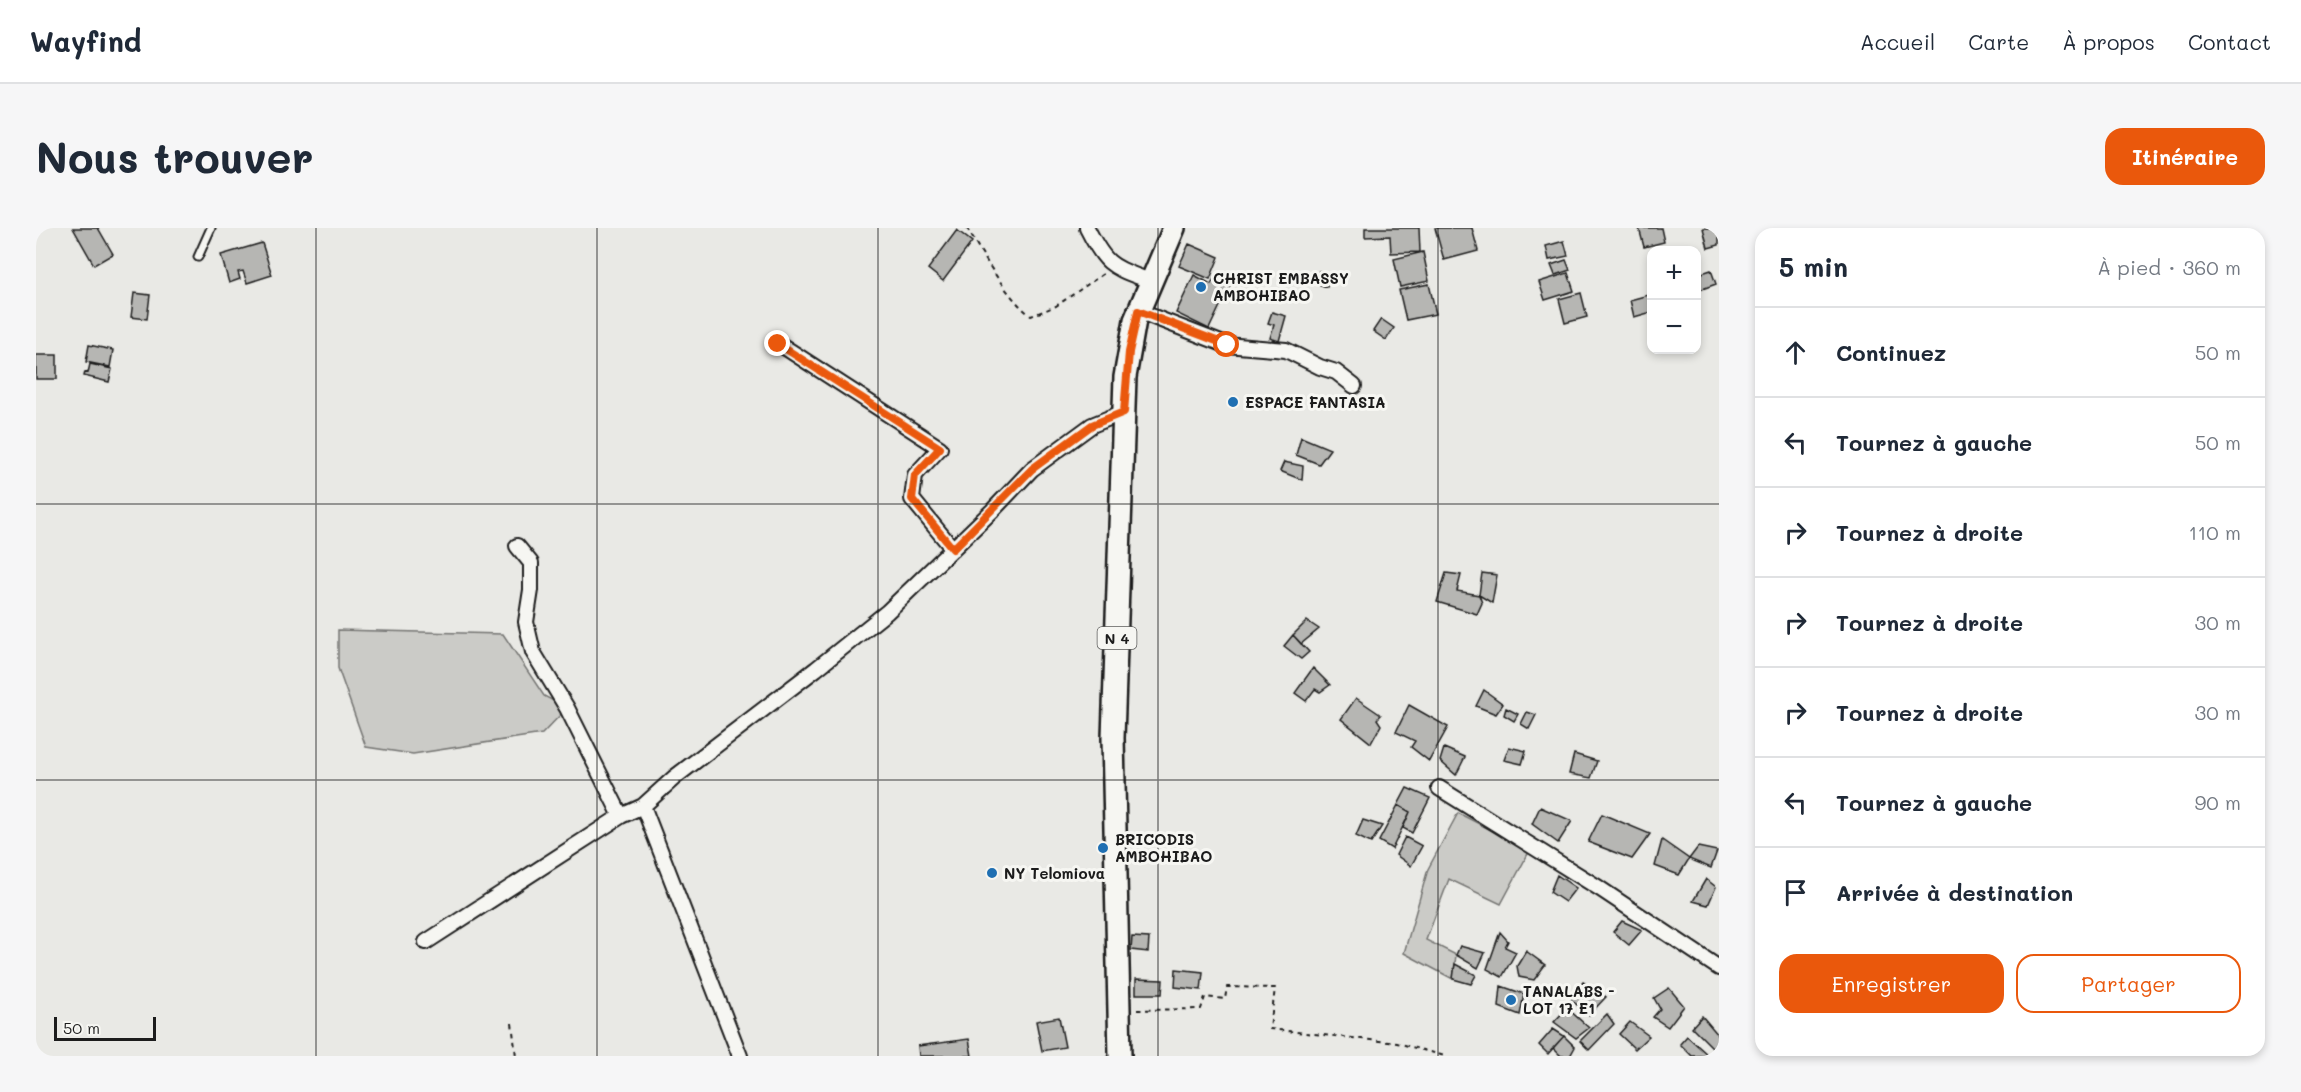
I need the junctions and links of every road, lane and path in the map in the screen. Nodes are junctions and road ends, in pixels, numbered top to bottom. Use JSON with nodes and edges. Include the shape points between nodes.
{"nodes":[{"id":1,"x":211,"y":228,"type":"edge"},
{"id":2,"x":967,"y":228,"type":"edge"},
{"id":3,"x":1087,"y":228,"type":"edge"},
{"id":4,"x":1172,"y":229,"type":"edge"},
{"id":5,"x":198,"y":256,"type":"dead end"},
{"id":6,"x":1112,"y":266,"type":"junction"},
{"id":7,"x":1152,"y":282,"type":"junction"},
{"id":8,"x":1138,"y":311,"type":"junction"},
{"id":9,"x":778,"y":344,"type":"dead end"},
{"id":10,"x":1354,"y":386,"type":"dead end"},
{"id":11,"x":1124,"y":412,"type":"junction"},
{"id":12,"x":517,"y":546,"type":"dead end"},
{"id":13,"x":953,"y":549,"type":"junction"},
{"id":14,"x":1439,"y":788,"type":"dead end"},
{"id":15,"x":643,"y":807,"type":"junction"},
{"id":16,"x":621,"y":816,"type":"junction"},
{"id":17,"x":426,"y":942,"type":"dead end"},
{"id":18,"x":1719,"y":969,"type":"edge"},
{"id":19,"x":1120,"y":1010,"type":"junction"},
{"id":20,"x":512,"y":1023,"type":"dead end"},
{"id":21,"x":516,"y":1056,"type":"edge"},
{"id":22,"x":740,"y":1056,"type":"edge"},
{"id":23,"x":1120,"y":1056,"type":"edge"},
{"id":24,"x":1445,"y":1056,"type":"edge"}],
"edges":[{"from":1,"to":5,"type":"lane"},
{"from":2,"to":6,"type":"path","via":[[1003,283],[1032,316],[1056,306]]},
{"from":3,"to":6,"type":"street","via":[[1099,253]]},
{"from":4,"to":7,"type":"main road","number":"N 4"},
{"from":6,"to":7,"type":"street"},
{"from":7,"to":8,"type":"main road","number":"N 4"},
{"from":8,"to":10,"type":"street","via":[[1227,345],[1286,350],[1336,372]]},
{"from":8,"to":11,"type":"main road","number":"N 4","via":[[1129,352]]},
{"from":9,"to":13,"type":"street","via":[[940,448],[915,475],[912,499]]},
{"from":11,"to":13,"type":"street","via":[[1092,425],[1032,469]]},
{"from":11,"to":19,"type":"main road","number":"N 4","via":[[1113,738]]},
{"from":12,"to":16,"type":"street","via":[[531,563],[526,622],[533,652],[567,708]]},
{"from":13,"to":15,"type":"street","via":[[887,612],[675,777]]},
{"from":14,"to":18,"type":"street"},
{"from":15,"to":16,"type":"street"},
{"from":15,"to":22,"type":"street"},
{"from":16,"to":17,"type":"street"},
{"from":19,"to":23,"type":"main road","number":"N 4"},
{"from":19,"to":24,"type":"path","via":[[1201,1009],[1205,997],[1225,999],[1227,987],[1275,988],[1270,1029],[1397,1043]]},
{"from":20,"to":21,"type":"path"}]}
